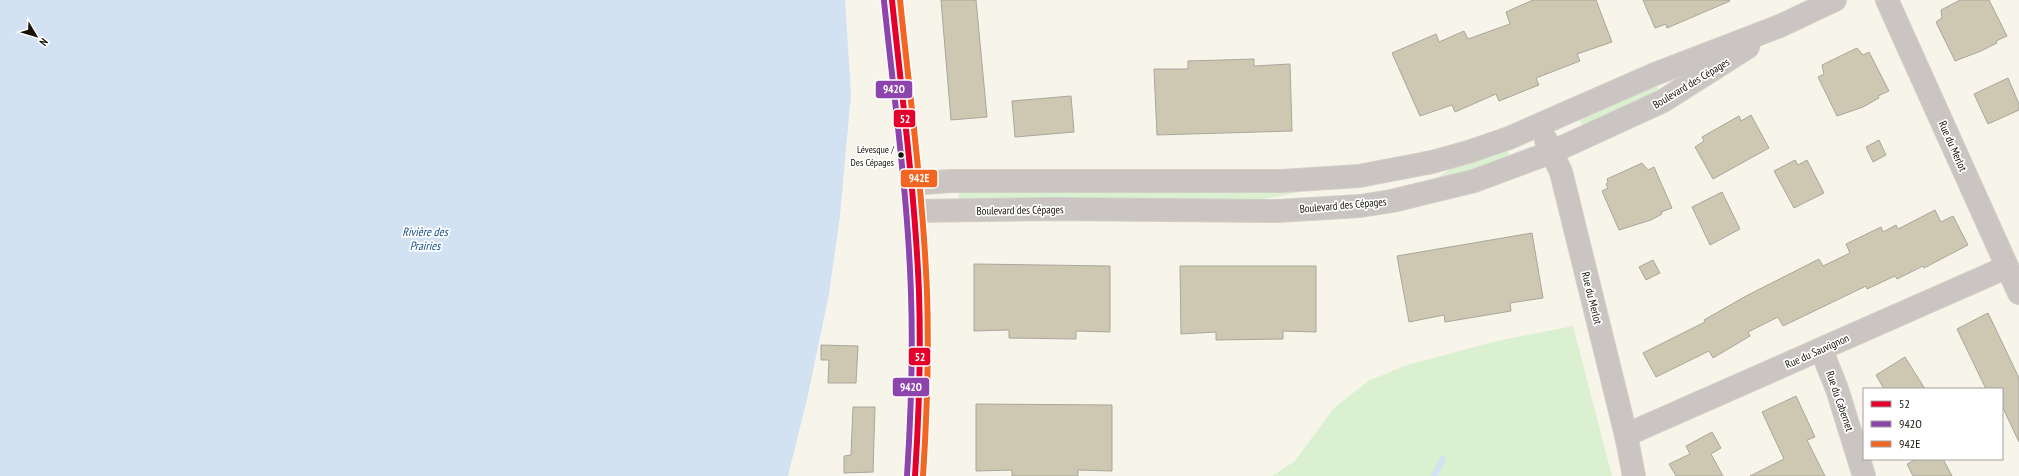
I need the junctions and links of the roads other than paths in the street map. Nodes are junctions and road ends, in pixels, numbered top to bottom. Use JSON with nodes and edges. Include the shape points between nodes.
{"nodes":[{"id":1,"x":892,"y":0,"type":"edge"},
{"id":2,"x":1835,"y":0,"type":"edge"},
{"id":3,"x":1887,"y":0,"type":"edge"},
{"id":4,"x":1780,"y":26,"type":"junction"},
{"id":5,"x":1538,"y":125,"type":"junction"},
{"id":6,"x":1552,"y":152,"type":"junction"},
{"id":7,"x":911,"y":184,"type":"junction"},
{"id":8,"x":914,"y":211,"type":"junction"},
{"id":9,"x":2007,"y":267,"type":"junction"},
{"id":10,"x":2019,"y":293,"type":"edge"},
{"id":11,"x":1821,"y":349,"type":"junction"},
{"id":12,"x":1626,"y":435,"type":"junction"},
{"id":13,"x":915,"y":476,"type":"edge"},
{"id":14,"x":1634,"y":476,"type":"edge"},
{"id":15,"x":1864,"y":476,"type":"edge"}],
"edges":[{"from":1,"to":7,"type":"street"},
{"from":2,"to":4,"type":"street","name":"Boulevard des Cépages"},
{"from":3,"to":9,"type":"street","name":"Rue du Merlot"},
{"from":4,"to":5,"type":"street","name":"Boulevard des Cépages","via":[[1655,74]]},
{"from":4,"to":6,"type":"street","name":"Boulevard des Cépages","via":[[1664,101]]},
{"from":5,"to":6,"type":"street","name":"Rue du Merlot"},
{"from":5,"to":7,"type":"street","name":"Boulevard des Cépages","via":[[1468,152],[1432,162],[1333,179],[957,181]]},
{"from":6,"to":8,"type":"street","name":"Boulevard des Cépages","via":[[1494,174],[1441,190],[1360,206],[1277,211]]},
{"from":6,"to":12,"type":"street","name":"Rue du Merlot","via":[[1561,172]]},
{"from":7,"to":8,"type":"street"},
{"from":8,"to":13,"type":"street","via":[[920,352]]},
{"from":9,"to":10,"type":"street","name":"Rue du Merlot"},
{"from":9,"to":11,"type":"street","name":"Rue du Sauvignon"},
{"from":11,"to":12,"type":"street","name":"Rue du Sauvignon"},
{"from":11,"to":15,"type":"street","name":"Rue du Cabernet","via":[[1837,389]]},
{"from":12,"to":14,"type":"street","name":"Rue du Merlot"}]}
